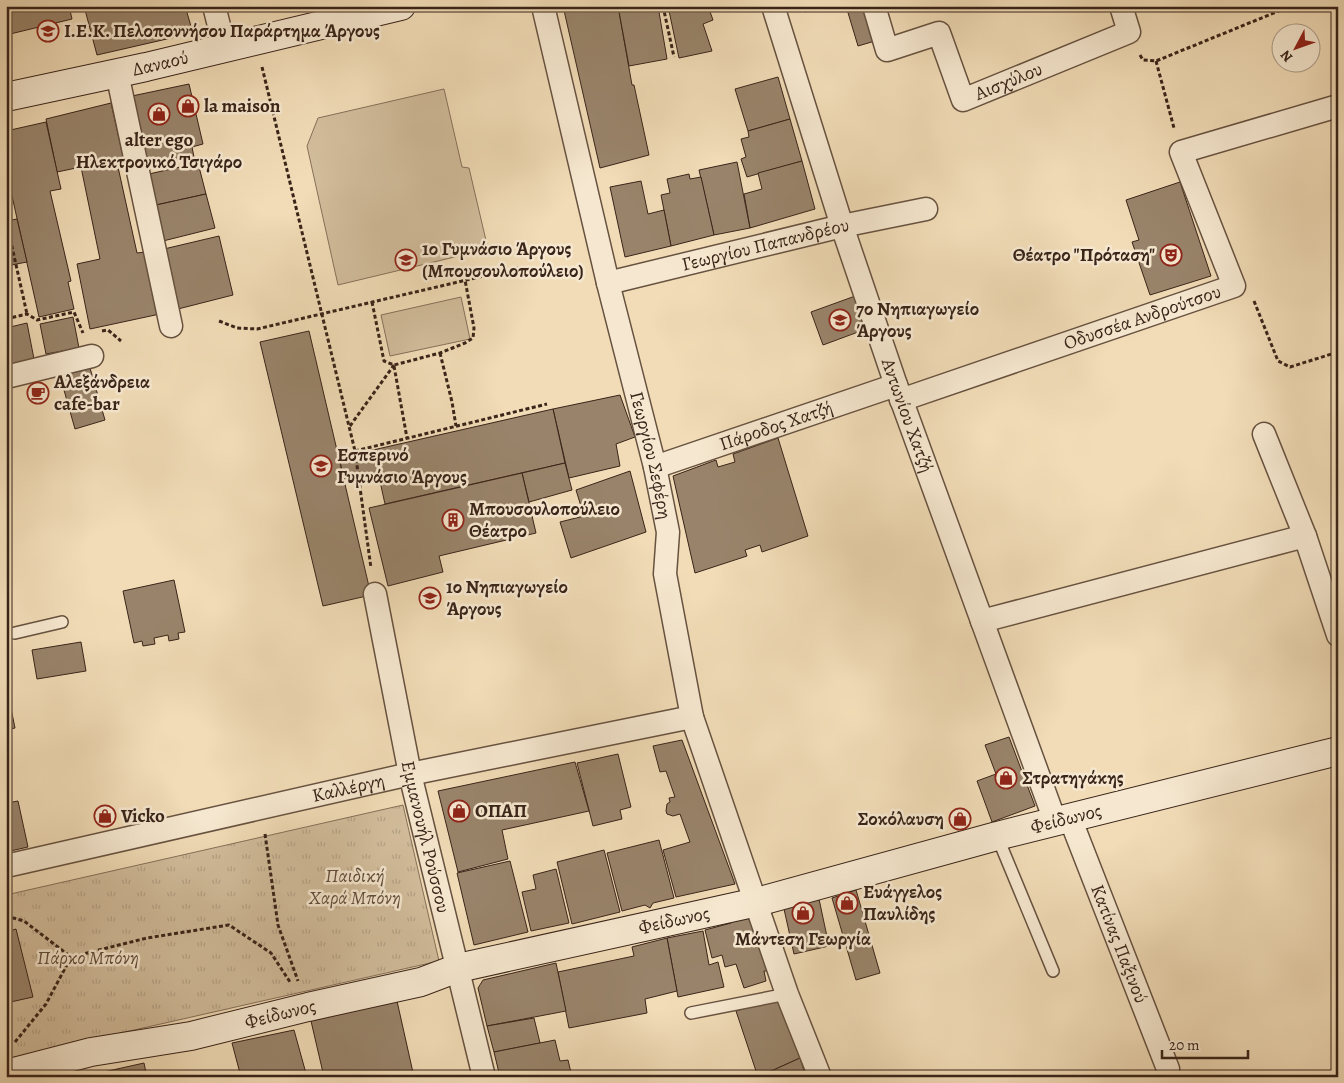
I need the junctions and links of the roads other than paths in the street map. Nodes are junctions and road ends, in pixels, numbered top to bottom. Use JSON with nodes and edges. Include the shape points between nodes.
{"nodes":[{"id":1,"x":214,"y":6,"type":"edge"},
{"id":2,"x":401,"y":6,"type":"edge"},
{"id":3,"x":543,"y":6,"type":"edge"},
{"id":4,"x":773,"y":6,"type":"edge"},
{"id":5,"x":874,"y":6,"type":"edge"},
{"id":6,"x":1121,"y":6,"type":"edge"},
{"id":7,"x":224,"y":49,"type":"junction"},
{"id":8,"x":117,"y":73,"type":"junction"},
{"id":9,"x":6,"y":97,"type":"edge"},
{"id":10,"x":1338,"y":106,"type":"edge"},
{"id":11,"x":926,"y":209,"type":"dead end"},
{"id":12,"x":842,"y":226,"type":"junction"},
{"id":13,"x":608,"y":284,"type":"junction"},
{"id":14,"x":171,"y":326,"type":"dead end"},
{"id":15,"x":92,"y":356,"type":"dead end"},
{"id":16,"x":6,"y":377,"type":"edge"},
{"id":17,"x":899,"y":392,"type":"junction"},
{"id":18,"x":1264,"y":434,"type":"dead end"},
{"id":19,"x":655,"y":467,"type":"junction"},
{"id":20,"x":1305,"y":536,"type":"junction"},
{"id":21,"x":1328,"y":572,"type":"edge"},
{"id":22,"x":375,"y":594,"type":"road end"},
{"id":23,"x":982,"y":621,"type":"junction"},
{"id":24,"x":62,"y":622,"type":"dead end"},
{"id":25,"x":15,"y":633,"type":"dead end"},
{"id":26,"x":1338,"y":635,"type":"edge"},
{"id":27,"x":692,"y":717,"type":"junction"},
{"id":28,"x":1338,"y":751,"type":"edge"},
{"id":29,"x":410,"y":774,"type":"junction"},
{"id":30,"x":1062,"y":820,"type":"junction"},
{"id":31,"x":997,"y":836,"type":"junction"},
{"id":32,"x":6,"y":866,"type":"edge"},
{"id":33,"x":756,"y":902,"type":"junction"},
{"id":34,"x":458,"y":968,"type":"junction"},
{"id":35,"x":1053,"y":971,"type":"dead end"},
{"id":36,"x":787,"y":994,"type":"junction"},
{"id":37,"x":691,"y":1013,"type":"dead end"},
{"id":38,"x":1168,"y":1069,"type":"dead end"},
{"id":39,"x":6,"y":1074,"type":"edge"},
{"id":40,"x":484,"y":1077,"type":"edge"},
{"id":41,"x":820,"y":1077,"type":"edge"}],
"edges":[{"from":1,"to":7,"type":"street"},
{"from":2,"to":7,"type":"main road","name":"Δαναού"},
{"from":3,"to":13,"type":"street","name":"Γεωργίου Σεφέρη"},
{"from":4,"to":12,"type":"street","name":"Αντωνίου Χατζή"},
{"from":5,"to":6,"type":"street","name":"Αισχύλου","via":[[887,50],[939,33],[963,100],[1129,32]]},
{"from":7,"to":8,"type":"main road","name":"Δαναού"},
{"from":8,"to":9,"type":"main road","name":"Δαναού"},
{"from":8,"to":14,"type":"street"},
{"from":10,"to":17,"type":"street","name":"Οδυσσέα Ανδρούτσου","via":[[1180,152],[1234,286]]},
{"from":11,"to":12,"type":"street","name":"Γεωργίου Παπανδρέου"},
{"from":12,"to":13,"type":"street","name":"Γεωργίου Παπανδρέου"},
{"from":12,"to":17,"type":"street","name":"Αντωνίου Χατζή"},
{"from":13,"to":19,"type":"street","name":"Γεωργίου Σεφέρη"},
{"from":15,"to":16,"type":"street"},
{"from":17,"to":19,"type":"street","name":"Πάροδος Χατζή"},
{"from":17,"to":23,"type":"street","name":"Αντωνίου Χατζή"},
{"from":18,"to":20,"type":"street"},
{"from":19,"to":27,"type":"street","name":"Γεωργίου Σεφέρη","via":[[668,532],[665,574]]},
{"from":20,"to":21,"type":"street"},
{"from":20,"to":23,"type":"street"},
{"from":21,"to":26,"type":"street"},
{"from":22,"to":29,"type":"street","name":"Εμμανουήλ Ρούσσου"},
{"from":23,"to":30,"type":"street","name":"Αντωνίου Χατζή"},
{"from":24,"to":25,"type":"lane"},
{"from":27,"to":29,"type":"street","name":"Καλλέργη"},
{"from":27,"to":33,"type":"street","name":"Γεωργίου Σεφέρη"},
{"from":28,"to":30,"type":"main road","name":"Φείδωνος"},
{"from":29,"to":32,"type":"street","name":"Καλλέργη"},
{"from":29,"to":34,"type":"street","name":"Εμμανουήλ Ρούσσου"},
{"from":30,"to":31,"type":"main road","name":"Φείδωνος"},
{"from":30,"to":38,"type":"street","name":"Κατίνας Παξινού"},
{"from":31,"to":33,"type":"main road","name":"Φείδωνος"},
{"from":31,"to":35,"type":"lane"},
{"from":33,"to":34,"type":"main road","name":"Φείδωνος"},
{"from":33,"to":36,"type":"street","name":"Γεωργίου Σεφέρη"},
{"from":34,"to":39,"type":"main road","name":"Φείδωνος","via":[[421,982],[191,1036],[91,1052]]},
{"from":34,"to":40,"type":"street","name":"Εμμανουήλ Ρούσσου"},
{"from":36,"to":37,"type":"lane"},
{"from":36,"to":41,"type":"street","name":"Γεωργίου Σεφέρη"}]}
